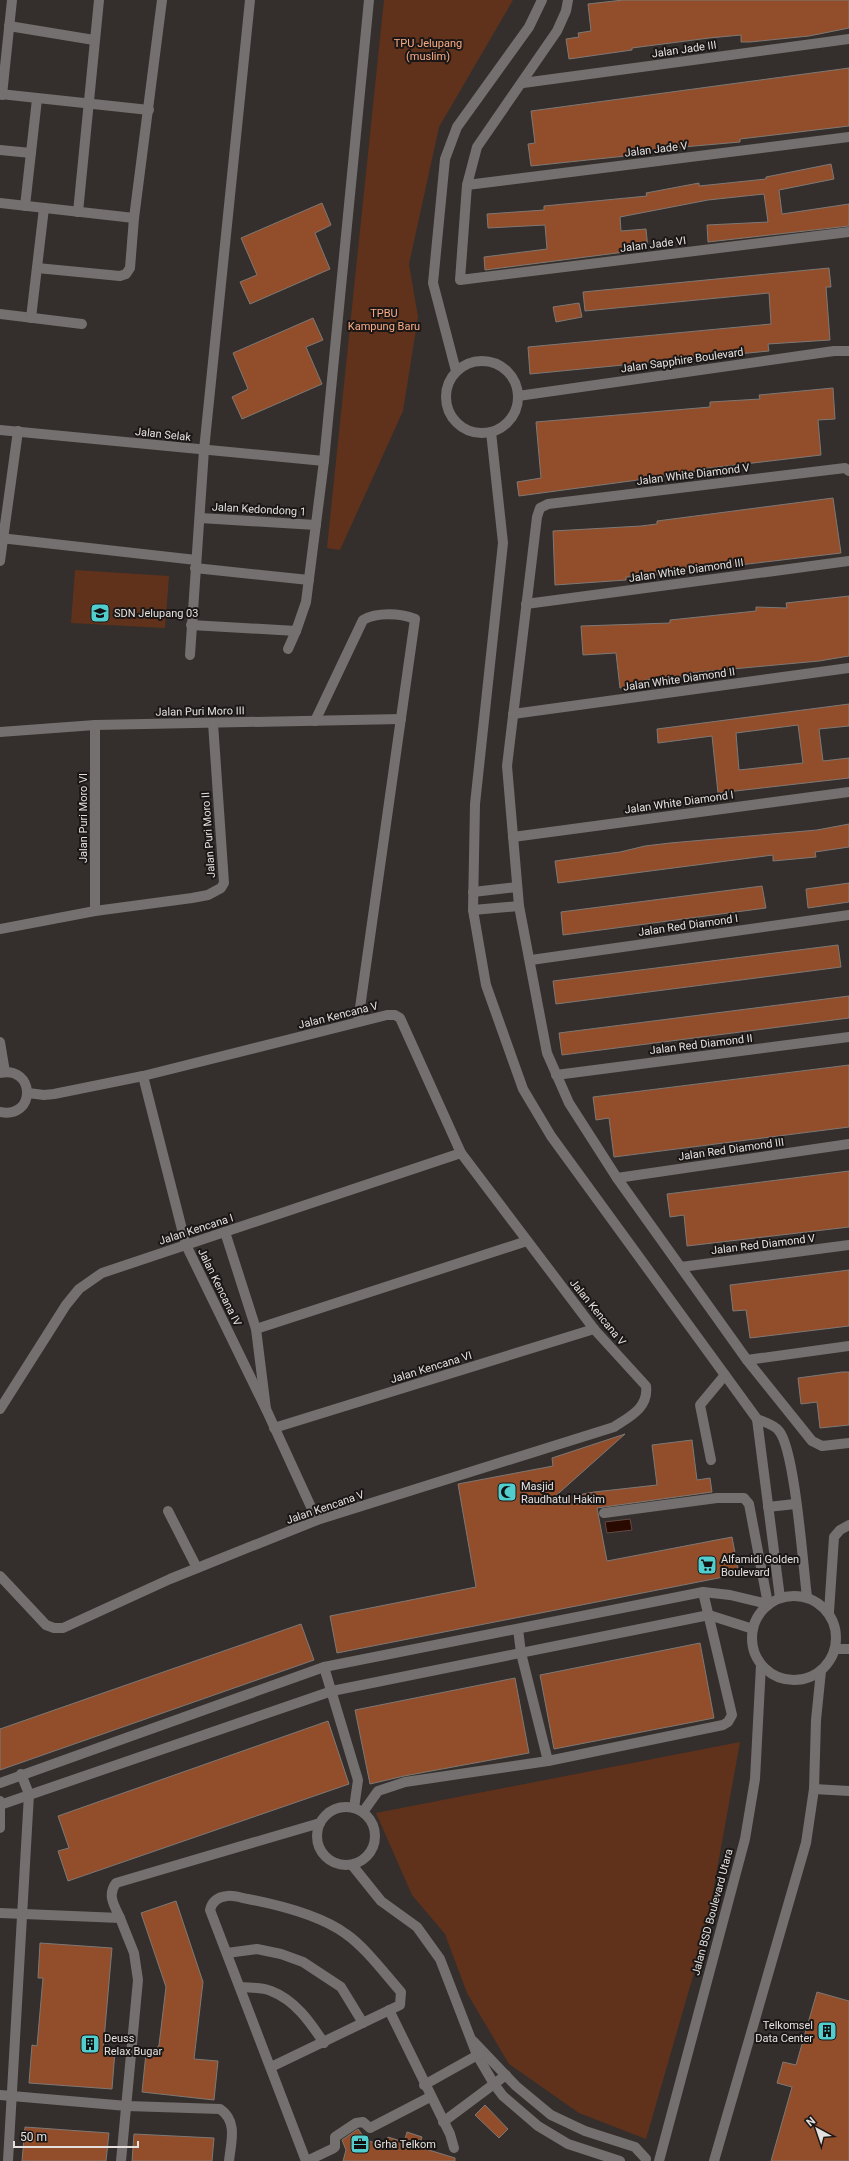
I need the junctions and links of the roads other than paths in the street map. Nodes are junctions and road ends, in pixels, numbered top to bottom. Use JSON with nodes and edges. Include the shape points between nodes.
{"nodes":[{"id":1,"x":12,"y":0,"type":"edge"},
{"id":2,"x":99,"y":0,"type":"edge"},
{"id":3,"x":162,"y":0,"type":"edge"},
{"id":4,"x":250,"y":0,"type":"edge"},
{"id":5,"x":370,"y":0,"type":"edge"},
{"id":6,"x":542,"y":0,"type":"edge"},
{"id":7,"x":568,"y":0,"type":"edge"},
{"id":8,"x":9,"y":26,"type":"junction"},
{"id":9,"x":849,"y":39,"type":"edge"},
{"id":10,"x":94,"y":40,"type":"junction"},
{"id":11,"x":522,"y":83,"type":"junction"},
{"id":12,"x":1,"y":95,"type":"edge"},
{"id":13,"x":37,"y":99,"type":"junction"},
{"id":14,"x":88,"y":105,"type":"junction"},
{"id":15,"x":149,"y":110,"type":"junction"},
{"id":16,"x":849,"y":137,"type":"edge"},
{"id":17,"x":0,"y":150,"type":"edge"},
{"id":18,"x":31,"y":153,"type":"junction"},
{"id":19,"x":467,"y":185,"type":"junction"},
{"id":20,"x":0,"y":203,"type":"edge"},
{"id":21,"x":25,"y":206,"type":"junction"},
{"id":22,"x":44,"y":208,"type":"junction"},
{"id":23,"x":78,"y":212,"type":"junction"},
{"id":24,"x":134,"y":218,"type":"junction"},
{"id":25,"x":849,"y":232,"type":"edge"},
{"id":26,"x":37,"y":268,"type":"junction"},
{"id":27,"x":0,"y":314,"type":"edge"},
{"id":28,"x":31,"y":318,"type":"junction"},
{"id":29,"x":82,"y":324,"type":"dead end"},
{"id":30,"x":849,"y":351,"type":"edge"},
{"id":31,"x":456,"y":371,"type":"junction"},
{"id":32,"x":518,"y":396,"type":"junction"},
{"id":33,"x":0,"y":430,"type":"edge"},
{"id":34,"x":18,"y":431,"type":"junction"},
{"id":35,"x":491,"y":432,"type":"junction"},
{"id":36,"x":204,"y":450,"type":"junction"},
{"id":37,"x":324,"y":461,"type":"junction"},
{"id":38,"x":849,"y":471,"type":"edge"},
{"id":39,"x":200,"y":518,"type":"junction"},
{"id":40,"x":316,"y":525,"type":"junction"},
{"id":41,"x":1,"y":539,"type":"edge"},
{"id":42,"x":0,"y":560,"type":"edge"},
{"id":43,"x":849,"y":560,"type":"edge"},
{"id":44,"x":196,"y":564,"type":"junction"},
{"id":45,"x":309,"y":580,"type":"junction"},
{"id":46,"x":526,"y":604,"type":"junction"},
{"id":47,"x":191,"y":625,"type":"junction"},
{"id":48,"x":296,"y":631,"type":"junction"},
{"id":49,"x":288,"y":649,"type":"dead end"},
{"id":50,"x":190,"y":655,"type":"dead end"},
{"id":51,"x":849,"y":668,"type":"edge"},
{"id":52,"x":512,"y":714,"type":"junction"},
{"id":53,"x":401,"y":719,"type":"junction"},
{"id":54,"x":315,"y":721,"type":"junction"},
{"id":55,"x":213,"y":723,"type":"junction"},
{"id":56,"x":95,"y":725,"type":"junction"},
{"id":57,"x":0,"y":732,"type":"edge"},
{"id":58,"x":849,"y":792,"type":"edge"},
{"id":59,"x":513,"y":837,"type":"junction"},
{"id":60,"x":517,"y":887,"type":"junction"},
{"id":61,"x":473,"y":892,"type":"junction"},
{"id":62,"x":519,"y":906,"type":"junction"},
{"id":63,"x":473,"y":910,"type":"junction"},
{"id":64,"x":95,"y":911,"type":"junction"},
{"id":65,"x":849,"y":915,"type":"edge"},
{"id":66,"x":0,"y":929,"type":"edge"},
{"id":67,"x":531,"y":960,"type":"junction"},
{"id":68,"x":358,"y":1022,"type":"junction"},
{"id":69,"x":849,"y":1037,"type":"edge"},
{"id":70,"x":0,"y":1042,"type":"edge"},
{"id":71,"x":2,"y":1073,"type":"edge"},
{"id":72,"x":556,"y":1075,"type":"junction"},
{"id":73,"x":143,"y":1076,"type":"junction"},
{"id":74,"x":27,"y":1097,"type":"junction"},
{"id":75,"x":0,"y":1112,"type":"edge"},
{"id":76,"x":849,"y":1144,"type":"edge"},
{"id":77,"x":460,"y":1153,"type":"junction"},
{"id":78,"x":617,"y":1178,"type":"junction"},
{"id":79,"x":225,"y":1232,"type":"junction"},
{"id":80,"x":527,"y":1241,"type":"junction"},
{"id":81,"x":186,"y":1245,"type":"junction"},
{"id":82,"x":849,"y":1245,"type":"edge"},
{"id":83,"x":681,"y":1267,"type":"junction"},
{"id":84,"x":256,"y":1329,"type":"junction"},
{"id":85,"x":594,"y":1329,"type":"junction"},
{"id":86,"x":849,"y":1346,"type":"edge"},
{"id":87,"x":747,"y":1360,"type":"junction"},
{"id":88,"x":725,"y":1375,"type":"junction"},
{"id":89,"x":266,"y":1409,"type":"junction"},
{"id":90,"x":0,"y":1410,"type":"edge"},
{"id":91,"x":757,"y":1419,"type":"junction"},
{"id":92,"x":274,"y":1428,"type":"junction"},
{"id":93,"x":849,"y":1443,"type":"edge"},
{"id":94,"x":711,"y":1460,"type":"dead end"},
{"id":95,"x":795,"y":1504,"type":"junction"},
{"id":96,"x":768,"y":1507,"type":"junction"},
{"id":97,"x":168,"y":1511,"type":"dead end"},
{"id":98,"x":604,"y":1513,"type":"dead end"},
{"id":99,"x":317,"y":1520,"type":"junction"},
{"id":100,"x":849,"y":1525,"type":"edge"},
{"id":101,"x":197,"y":1568,"type":"junction"},
{"id":102,"x":0,"y":1576,"type":"edge"},
{"id":103,"x":703,"y":1592,"type":"junction"},
{"id":104,"x":807,"y":1597,"type":"junction"},
{"id":105,"x":780,"y":1598,"type":"junction"},
{"id":106,"x":768,"y":1604,"type":"junction"},
{"id":107,"x":829,"y":1612,"type":"junction"},
{"id":108,"x":709,"y":1615,"type":"junction"},
{"id":109,"x":518,"y":1629,"type":"junction"},
{"id":110,"x":753,"y":1629,"type":"junction"},
{"id":111,"x":835,"y":1649,"type":"junction"},
{"id":112,"x":849,"y":1649,"type":"edge"},
{"id":113,"x":521,"y":1653,"type":"junction"},
{"id":114,"x":761,"y":1665,"type":"junction"},
{"id":115,"x":324,"y":1667,"type":"junction"},
{"id":116,"x":821,"y":1671,"type":"junction"},
{"id":117,"x":332,"y":1691,"type":"junction"},
{"id":118,"x":548,"y":1761,"type":"junction"},
{"id":119,"x":21,"y":1774,"type":"junction"},
{"id":120,"x":0,"y":1782,"type":"edge"},
{"id":121,"x":814,"y":1789,"type":"junction"},
{"id":122,"x":849,"y":1791,"type":"edge"},
{"id":123,"x":29,"y":1794,"type":"junction"},
{"id":124,"x":0,"y":1804,"type":"edge"},
{"id":125,"x":358,"y":1810,"type":"junction"},
{"id":126,"x":320,"y":1823,"type":"junction"},
{"id":127,"x":0,"y":1828,"type":"edge"},
{"id":128,"x":352,"y":1865,"type":"junction"},
{"id":129,"x":0,"y":1912,"type":"edge"},
{"id":130,"x":23,"y":1913,"type":"junction"},
{"id":131,"x":120,"y":1918,"type":"junction"},
{"id":132,"x":227,"y":1953,"type":"junction"},
{"id":133,"x":240,"y":1987,"type":"junction"},
{"id":134,"x":389,"y":2010,"type":"junction"},
{"id":135,"x":364,"y":2023,"type":"junction"},
{"id":136,"x":324,"y":2042,"type":"junction"},
{"id":137,"x":481,"y":2053,"type":"junction"},
{"id":138,"x":271,"y":2067,"type":"junction"},
{"id":139,"x":506,"y":2075,"type":"junction"},
{"id":140,"x":494,"y":2084,"type":"junction"},
{"id":141,"x":424,"y":2085,"type":"junction"},
{"id":142,"x":0,"y":2095,"type":"edge"},
{"id":143,"x":13,"y":2096,"type":"junction"},
{"id":144,"x":430,"y":2097,"type":"junction"},
{"id":145,"x":126,"y":2106,"type":"junction"},
{"id":146,"x":443,"y":2122,"type":"junction"},
{"id":147,"x":454,"y":2148,"type":"dead end"},
{"id":148,"x":650,"y":2160,"type":"edge"},
{"id":149,"x":8,"y":2161,"type":"edge"},
{"id":150,"x":121,"y":2161,"type":"edge"},
{"id":151,"x":229,"y":2161,"type":"edge"},
{"id":152,"x":307,"y":2161,"type":"edge"},
{"id":153,"x":620,"y":2161,"type":"edge"},
{"id":154,"x":714,"y":2161,"type":"edge"}],
"edges":[{"from":1,"to":8,"type":"street"},
{"from":2,"to":10,"type":"street"},
{"from":3,"to":15,"type":"street"},
{"from":4,"to":36,"type":"street"},
{"from":5,"to":37,"type":"street"},
{"from":6,"to":31,"type":"street","via":[[529,27],[457,127],[445,159],[433,283]]},
{"from":7,"to":11,"type":"street","via":[[557,31]]},
{"from":8,"to":10,"type":"street"},
{"from":8,"to":12,"type":"street"},
{"from":9,"to":11,"type":"street","name":"Jalan Jade III"},
{"from":10,"to":14,"type":"street"},
{"from":11,"to":19,"type":"street","via":[[477,147]]},
{"from":12,"to":13,"type":"street"},
{"from":13,"to":14,"type":"street"},
{"from":13,"to":18,"type":"street"},
{"from":14,"to":15,"type":"street"},
{"from":14,"to":23,"type":"street"},
{"from":15,"to":24,"type":"street"},
{"from":16,"to":19,"type":"street","name":"Jalan Jade V"},
{"from":17,"to":18,"type":"street"},
{"from":18,"to":21,"type":"street"},
{"from":19,"to":25,"type":"street","name":"Jalan Jade VI","via":[[460,280]]},
{"from":20,"to":21,"type":"street"},
{"from":21,"to":22,"type":"street"},
{"from":22,"to":23,"type":"street"},
{"from":22,"to":26,"type":"street"},
{"from":23,"to":24,"type":"street"},
{"from":24,"to":26,"type":"street","via":[[130,268],[126,274],[120,276]]},
{"from":26,"to":28,"type":"street"},
{"from":27,"to":28,"type":"street"},
{"from":28,"to":29,"type":"street"},
{"from":30,"to":32,"type":"street","name":"Jalan Sapphire Boulevard","via":[[834,350]]},
{"from":31,"to":32,"type":"street","via":[[466,364],[490,361],[510,374],[516,384]]},
{"from":31,"to":35,"type":"street","via":[[449,380],[446,392],[446,404],[450,415],[468,431]]},
{"from":32,"to":35,"type":"street","via":[[517,408],[511,419]]},
{"from":33,"to":34,"type":"street","name":"Jalan Selak"},
{"from":34,"to":36,"type":"street","name":"Jalan Selak"},
{"from":34,"to":41,"type":"street"},
{"from":35,"to":61,"type":"street","via":[[503,543],[475,804]]},
{"from":36,"to":37,"type":"street","name":"Jalan Selak"},
{"from":36,"to":39,"type":"street"},
{"from":37,"to":40,"type":"street"},
{"from":38,"to":46,"type":"street","name":"Jalan White Diamond V","via":[[845,468],[548,504],[540,508],[537,517]]},
{"from":39,"to":40,"type":"street","name":"Jalan Kedondong 1"},
{"from":39,"to":44,"type":"street"},
{"from":40,"to":45,"type":"street"},
{"from":41,"to":42,"type":"street"},
{"from":41,"to":44,"type":"street"},
{"from":43,"to":46,"type":"street","name":"Jalan White Diamond III"},
{"from":44,"to":45,"type":"street"},
{"from":44,"to":47,"type":"street"},
{"from":45,"to":48,"type":"street","via":[[306,602]]},
{"from":46,"to":52,"type":"street"},
{"from":47,"to":48,"type":"street"},
{"from":47,"to":50,"type":"street"},
{"from":48,"to":49,"type":"street"},
{"from":51,"to":52,"type":"street","name":"Jalan White Diamond II"},
{"from":52,"to":59,"type":"street","via":[[507,766]]},
{"from":53,"to":54,"type":"street","name":"Jalan Puri Moro III"},
{"from":53,"to":54,"type":"street","via":[[415,620],[408,616],[381,615],[363,620]]},
{"from":53,"to":68,"type":"street"},
{"from":54,"to":55,"type":"street","name":"Jalan Puri Moro III"},
{"from":55,"to":56,"type":"street","name":"Jalan Puri Moro III"},
{"from":55,"to":64,"type":"street","name":"Jalan Puri Moro II","via":[[224,882],[221,888],[208,895],[192,898]]},
{"from":56,"to":57,"type":"street","name":"Jalan Puri Moro III"},
{"from":56,"to":64,"type":"street","name":"Jalan Puri Moro VI"},
{"from":58,"to":59,"type":"street","name":"Jalan White Diamond I"},
{"from":59,"to":60,"type":"street"},
{"from":60,"to":61,"type":"street"},
{"from":60,"to":62,"type":"street"},
{"from":61,"to":63,"type":"street"},
{"from":62,"to":63,"type":"street"},
{"from":62,"to":67,"type":"street"},
{"from":63,"to":88,"type":"street","via":[[486,985],[523,1089],[551,1136]]},
{"from":64,"to":66,"type":"street","name":"Jalan Puri Moro II"},
{"from":65,"to":67,"type":"street","name":"Jalan Red Diamond I"},
{"from":67,"to":72,"type":"street","via":[[547,1053]]},
{"from":68,"to":73,"type":"street","name":"Jalan Kencana V"},
{"from":68,"to":77,"type":"street","name":"Jalan Kencana V","via":[[387,1015],[400,1018]]},
{"from":69,"to":72,"type":"street","name":"Jalan Red Diamond II"},
{"from":70,"to":71,"type":"street"},
{"from":71,"to":74,"type":"street","via":[[14,1073],[21,1077],[26,1084]]},
{"from":72,"to":78,"type":"street","via":[[569,1103]]},
{"from":73,"to":74,"type":"street","name":"Jalan Kencana V"},
{"from":73,"to":81,"type":"street","name":"Jalan Kencana IV"},
{"from":74,"to":75,"type":"street","via":[[18,1110],[9,1114]]},
{"from":76,"to":78,"type":"street","name":"Jalan Red Diamond III"},
{"from":77,"to":79,"type":"street","name":"Jalan Kencana I"},
{"from":77,"to":80,"type":"street","name":"Jalan Kencana V"},
{"from":78,"to":83,"type":"street"},
{"from":79,"to":81,"type":"street","name":"Jalan Kencana I"},
{"from":79,"to":84,"type":"street","name":"Jalan Kencana IV"},
{"from":80,"to":84,"type":"street"},
{"from":80,"to":85,"type":"street","name":"Jalan Kencana V"},
{"from":81,"to":89,"type":"street","name":"Jalan Kencana IV"},
{"from":81,"to":90,"type":"street","name":"Jalan Kencana I","via":[[102,1273],[79,1289],[66,1304]]},
{"from":82,"to":83,"type":"street","name":"Jalan Red Diamond V"},
{"from":83,"to":87,"type":"street"},
{"from":84,"to":89,"type":"street","name":"Jalan Kencana IV"},
{"from":85,"to":92,"type":"street","name":"Jalan Kencana VI"},
{"from":85,"to":99,"type":"street","name":"Jalan Kencana V","via":[[646,1386],[646,1402],[614,1428]]},
{"from":86,"to":87,"type":"street"},
{"from":87,"to":93,"type":"street","via":[[812,1441],[822,1446]]},
{"from":88,"to":91,"type":"street"},
{"from":88,"to":94,"type":"street","via":[[700,1405]]},
{"from":89,"to":92,"type":"street","name":"Jalan Kencana IV"},
{"from":91,"to":95,"type":"street","via":[[781,1433],[789,1455]]},
{"from":91,"to":96,"type":"street"},
{"from":92,"to":99,"type":"street","name":"Jalan Kencana IV"},
{"from":95,"to":96,"type":"street"},
{"from":95,"to":104,"type":"street"},
{"from":96,"to":105,"type":"street"},
{"from":97,"to":101,"type":"street"},
{"from":98,"to":106,"type":"street","via":[[717,1498],[744,1498],[749,1504]]},
{"from":99,"to":101,"type":"street","name":"Jalan Kencana V"},
{"from":100,"to":107,"type":"street","via":[[834,1536]]},
{"from":101,"to":102,"type":"street","name":"Jalan Kencana V","via":[[64,1628],[46,1625]]},
{"from":103,"to":106,"type":"street"},
{"from":103,"to":108,"type":"street"},
{"from":103,"to":109,"type":"street"},
{"from":104,"to":105,"type":"street","via":[[793,1595]]},
{"from":104,"to":107,"type":"street"},
{"from":105,"to":106,"type":"street"},
{"from":106,"to":110,"type":"street","via":[[760,1612]]},
{"from":107,"to":111,"type":"street","via":[[835,1623]]},
{"from":108,"to":110,"type":"street"},
{"from":108,"to":113,"type":"street"},
{"from":108,"to":118,"type":"street","via":[[732,1715],[728,1722]]},
{"from":109,"to":113,"type":"street"},
{"from":109,"to":115,"type":"street"},
{"from":110,"to":114,"type":"street","via":[[752,1645]]},
{"from":111,"to":112,"type":"street"},
{"from":111,"to":116,"type":"street","via":[[830,1661]]},
{"from":113,"to":117,"type":"street"},
{"from":113,"to":118,"type":"street"},
{"from":114,"to":116,"type":"street","via":[[771,1674],[783,1679],[810,1678]]},
{"from":114,"to":148,"type":"street","name":"Jalan BSD Boulevard Utara","via":[[755,1779],[745,1839]]},
{"from":115,"to":117,"type":"street"},
{"from":115,"to":119,"type":"street"},
{"from":116,"to":121,"type":"street","via":[[816,1720]]},
{"from":117,"to":123,"type":"street"},
{"from":117,"to":125,"type":"street","via":[[358,1783]]},
{"from":118,"to":125,"type":"street","via":[[405,1782],[378,1791]]},
{"from":119,"to":120,"type":"street"},
{"from":119,"to":123,"type":"street"},
{"from":121,"to":122,"type":"street"},
{"from":121,"to":154,"type":"street","via":[[806,1843]]},
{"from":123,"to":124,"type":"street"},
{"from":123,"to":130,"type":"street"},
{"from":124,"to":127,"type":"street"},
{"from":125,"to":126,"type":"street","via":[[344,1807],[335,1810],[326,1815]]},
{"from":125,"to":128,"type":"street","via":[[370,1819],[375,1837],[369,1855]]},
{"from":126,"to":128,"type":"street","via":[[318,1841],[321,1850],[334,1863]]},
{"from":126,"to":131,"type":"street","via":[[116,1883],[111,1889],[110,1896]]},
{"from":128,"to":137,"type":"street","via":[[381,1901],[417,1927],[440,1959],[471,2039]]},
{"from":129,"to":130,"type":"street"},
{"from":130,"to":131,"type":"street"},
{"from":130,"to":143,"type":"street"},
{"from":131,"to":145,"type":"street","via":[[134,1953],[138,1980]]},
{"from":132,"to":133,"type":"street"},
{"from":132,"to":134,"type":"street","via":[[210,1910],[217,1899],[229,1896],[279,1905],[346,1934],[401,1992],[400,2005]]},
{"from":132,"to":135,"type":"street","via":[[257,1949],[303,1962],[341,1987]]},
{"from":133,"to":136,"type":"street","via":[[270,1990],[291,2002],[308,2019]]},
{"from":133,"to":138,"type":"street"},
{"from":134,"to":135,"type":"street"},
{"from":134,"to":141,"type":"street"},
{"from":135,"to":136,"type":"street"},
{"from":136,"to":138,"type":"street"},
{"from":137,"to":139,"type":"street"},
{"from":137,"to":140,"type":"street"},
{"from":137,"to":141,"type":"street"},
{"from":138,"to":152,"type":"street"},
{"from":139,"to":140,"type":"street"},
{"from":139,"to":148,"type":"street","via":[[551,2115],[586,2131],[635,2147]]},
{"from":140,"to":146,"type":"street"},
{"from":140,"to":153,"type":"street","via":[[503,2096],[532,2121],[556,2137],[568,2144]]},
{"from":141,"to":144,"type":"street"},
{"from":142,"to":143,"type":"street"},
{"from":143,"to":145,"type":"street"},
{"from":143,"to":149,"type":"street"},
{"from":144,"to":146,"type":"street"},
{"from":144,"to":152,"type":"street","via":[[370,2128],[363,2122],[356,2123],[335,2137],[332,2149]]},
{"from":145,"to":150,"type":"street"},
{"from":145,"to":151,"type":"street","via":[[220,2109],[228,2114],[232,2124]]},
{"from":146,"to":147,"type":"street"}]}
